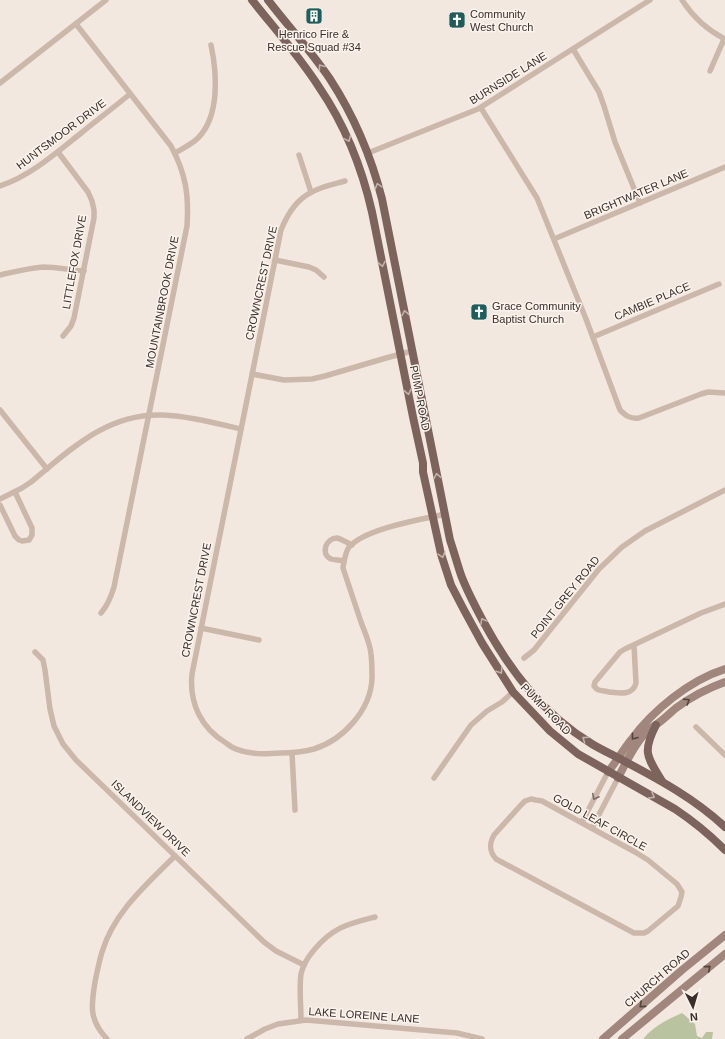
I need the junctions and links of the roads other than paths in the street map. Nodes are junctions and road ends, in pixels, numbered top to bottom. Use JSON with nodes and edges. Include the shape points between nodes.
{"nodes":[{"id":1,"x":106,"y":0,"type":"edge"},
{"id":2,"x":252,"y":0,"type":"edge"},
{"id":3,"x":268,"y":0,"type":"edge"},
{"id":4,"x":650,"y":0,"type":"edge"},
{"id":5,"x":682,"y":0,"type":"edge"},
{"id":6,"x":76,"y":24,"type":"junction"},
{"id":7,"x":725,"y":39,"type":"edge"},
{"id":8,"x":211,"y":45,"type":"dead end"},
{"id":9,"x":573,"y":49,"type":"junction"},
{"id":10,"x":710,"y":72,"type":"dead end"},
{"id":11,"x":0,"y":83,"type":"edge"},
{"id":12,"x":130,"y":94,"type":"junction"},
{"id":13,"x":480,"y":108,"type":"junction"},
{"id":14,"x":58,"y":152,"type":"junction"},
{"id":15,"x":175,"y":153,"type":"junction"},
{"id":16,"x":368,"y":153,"type":"junction"},
{"id":17,"x":299,"y":155,"type":"dead end"},
{"id":18,"x":725,"y":167,"type":"edge"},
{"id":19,"x":345,"y":181,"type":"dead end"},
{"id":20,"x":0,"y":186,"type":"edge"},
{"id":21,"x":311,"y":192,"type":"junction"},
{"id":22,"x":640,"y":203,"type":"junction"},
{"id":23,"x":554,"y":239,"type":"junction"},
{"id":24,"x":275,"y":260,"type":"junction"},
{"id":25,"x":84,"y":272,"type":"junction"},
{"id":26,"x":0,"y":275,"type":"edge"},
{"id":27,"x":324,"y":277,"type":"dead end"},
{"id":28,"x":719,"y":284,"type":"dead end"},
{"id":29,"x":63,"y":336,"type":"dead end"},
{"id":30,"x":593,"y":337,"type":"junction"},
{"id":31,"x":412,"y":351,"type":"junction"},
{"id":32,"x":400,"y":354,"type":"junction"},
{"id":33,"x":252,"y":374,"type":"junction"},
{"id":34,"x":725,"y":393,"type":"edge"},
{"id":35,"x":0,"y":410,"type":"edge"},
{"id":36,"x":149,"y":415,"type":"junction"},
{"id":37,"x":241,"y":429,"type":"junction"},
{"id":38,"x":47,"y":469,"type":"junction"},
{"id":39,"x":725,"y":490,"type":"edge"},
{"id":40,"x":15,"y":492,"type":"junction"},
{"id":41,"x":0,"y":500,"type":"edge"},
{"id":42,"x":0,"y":505,"type":"edge"},
{"id":43,"x":445,"y":514,"type":"junction"},
{"id":44,"x":433,"y":517,"type":"junction"},
{"id":45,"x":352,"y":545,"type":"junction"},
{"id":46,"x":344,"y":561,"type":"junction"},
{"id":47,"x":725,"y":604,"type":"edge"},
{"id":48,"x":101,"y":613,"type":"dead end"},
{"id":49,"x":201,"y":628,"type":"junction"},
{"id":50,"x":259,"y":640,"type":"dead end"},
{"id":51,"x":634,"y":645,"type":"junction"},
{"id":52,"x":35,"y":652,"type":"dead end"},
{"id":53,"x":524,"y":658,"type":"dead end"},
{"id":54,"x":725,"y":668,"type":"edge"},
{"id":55,"x":725,"y":682,"type":"edge"},
{"id":56,"x":513,"y":692,"type":"junction"},
{"id":57,"x":656,"y":725,"type":"junction"},
{"id":58,"x":696,"y":727,"type":"dead end"},
{"id":59,"x":292,"y":753,"type":"junction"},
{"id":60,"x":724,"y":753,"type":"edge"},
{"id":61,"x":622,"y":760,"type":"junction"},
{"id":62,"x":608,"y":772,"type":"junction"},
{"id":63,"x":434,"y":778,"type":"dead end"},
{"id":64,"x":618,"y":778,"type":"junction"},
{"id":65,"x":662,"y":782,"type":"junction"},
{"id":66,"x":295,"y":810,"type":"dead end"},
{"id":67,"x":582,"y":822,"type":"junction"},
{"id":68,"x":725,"y":827,"type":"edge"},
{"id":69,"x":592,"y":828,"type":"junction"},
{"id":70,"x":725,"y":850,"type":"edge"},
{"id":71,"x":175,"y":856,"type":"junction"},
{"id":72,"x":375,"y":917,"type":"dead end"},
{"id":73,"x":725,"y":935,"type":"edge"},
{"id":74,"x":725,"y":954,"type":"edge"},
{"id":75,"x":304,"y":965,"type":"junction"},
{"id":76,"x":301,"y":1020,"type":"junction"},
{"id":77,"x":107,"y":1039,"type":"edge"},
{"id":78,"x":247,"y":1039,"type":"edge"},
{"id":79,"x":482,"y":1039,"type":"edge"},
{"id":80,"x":604,"y":1039,"type":"edge"},
{"id":81,"x":622,"y":1039,"type":"edge"}],
"edges":[{"from":1,"to":6,"type":"street"},
{"from":2,"to":32,"type":"main road","name":"PUMP ROAD","one_way":true,"via":[[320,87],[347,136],[367,190]]},
{"from":16,"to":3,"type":"main road","name":"PUMP ROAD","one_way":true,"via":[[348,110],[330,80]]},
{"from":4,"to":9,"type":"street","name":"BURNSIDE LANE"},
{"from":5,"to":7,"type":"street","via":[[701,24]]},
{"from":6,"to":11,"type":"street"},
{"from":6,"to":12,"type":"street","name":"MOUNTAINBROOK DRIVE"},
{"from":7,"to":10,"type":"street"},
{"from":8,"to":15,"type":"street","via":[[216,82],[208,122],[198,138]]},
{"from":9,"to":13,"type":"street","name":"BURNSIDE LANE"},
{"from":9,"to":22,"type":"street","via":[[599,92],[615,142]]},
{"from":12,"to":14,"type":"street","name":"HUNTSMOOR DRIVE"},
{"from":12,"to":15,"type":"street","name":"MOUNTAINBROOK DRIVE"},
{"from":13,"to":16,"type":"street","name":"BURNSIDE LANE"},
{"from":13,"to":23,"type":"street","via":[[534,192]]},
{"from":14,"to":20,"type":"street","name":"HUNTSMOOR DRIVE","via":[[34,170]]},
{"from":14,"to":25,"type":"street","name":"LITTLEFOX DRIVE","via":[[92,200],[94,218]]},
{"from":15,"to":36,"type":"street","name":"MOUNTAINBROOK DRIVE","via":[[187,193],[187,226]]},
{"from":31,"to":16,"type":"main road","name":"PUMP ROAD","one_way":true,"via":[[382,199]]},
{"from":17,"to":21,"type":"street"},
{"from":18,"to":22,"type":"street","name":"BRIGHTWATER LANE"},
{"from":19,"to":21,"type":"street","name":"CROWNCREST DRIVE"},
{"from":21,"to":24,"type":"street","name":"CROWNCREST DRIVE","via":[[293,208],[285,220]]},
{"from":22,"to":23,"type":"street","name":"BRIGHTWATER LANE"},
{"from":23,"to":30,"type":"street"},
{"from":24,"to":27,"type":"street","via":[[309,267]]},
{"from":24,"to":33,"type":"street","name":"CROWNCREST DRIVE"},
{"from":25,"to":26,"type":"street","via":[[44,267]]},
{"from":25,"to":29,"type":"street","name":"LITTLEFOX DRIVE","via":[[74,318]]},
{"from":28,"to":30,"type":"street","name":"CAMBIE PLACE"},
{"from":30,"to":34,"type":"street","via":[[624,415],[643,418],[701,394]]},
{"from":31,"to":32,"type":"street"},
{"from":43,"to":31,"type":"main road","name":"PUMP ROAD","one_way":true},
{"from":32,"to":33,"type":"street","via":[[312,378],[284,380]]},
{"from":32,"to":44,"type":"main road","name":"PUMP ROAD","one_way":true},
{"from":33,"to":37,"type":"street","name":"CROWNCREST DRIVE"},
{"from":35,"to":38,"type":"street"},
{"from":36,"to":37,"type":"street","via":[[177,416]]},
{"from":36,"to":38,"type":"street","via":[[102,428]]},
{"from":36,"to":48,"type":"street","name":"MOUNTAINBROOK DRIVE","via":[[114,587],[111,599]]},
{"from":37,"to":49,"type":"street","name":"CROWNCREST DRIVE"},
{"from":38,"to":40,"type":"street"},
{"from":39,"to":53,"type":"street","name":"POINT GREY ROAD","via":[[645,531],[622,547],[599,569],[534,650]]},
{"from":40,"to":41,"type":"street"},
{"from":40,"to":42,"type":"street","via":[[32,528],[28,540],[17,539]]},
{"from":43,"to":44,"type":"street"},
{"from":61,"to":43,"type":"main road","name":"PUMP ROAD","one_way":true,"via":[[555,717],[530,692],[505,659],[461,575]]},
{"from":44,"to":45,"type":"street","via":[[389,527]]},
{"from":44,"to":56,"type":"main road","name":"PUMP ROAD","one_way":true,"via":[[451,585],[479,638]]},
{"from":45,"to":46,"type":"street","via":[[348,548]]},
{"from":45,"to":46,"type":"street","via":[[338,538],[326,544],[325,551],[329,557]]},
{"from":46,"to":59,"type":"street","name":"CROWNCREST DRIVE","via":[[343,568],[371,654],[370,690],[361,712],[339,736],[315,749]]},
{"from":47,"to":51,"type":"street"},
{"from":49,"to":50,"type":"street"},
{"from":49,"to":59,"type":"street","name":"CROWNCREST DRIVE","via":[[192,686],[196,708],[207,727],[217,738],[236,749],[256,754]]},
{"from":51,"to":51,"type":"street","via":[[620,652],[595,682],[596,688],[621,694],[629,692],[635,686]]},
{"from":52,"to":71,"type":"street","name":"ISLANDVIEW DRIVE","via":[[43,660],[51,716],[63,744],[76,760]]},
{"from":54,"to":61,"type":"main road","one_way":true,"via":[[696,681],[648,719]]},
{"from":57,"to":55,"type":"main road","one_way":true,"via":[[686,701]]},
{"from":56,"to":62,"type":"main road","name":"PUMP ROAD","via":[[534,716],[565,744]]},
{"from":56,"to":63,"type":"street","via":[[471,725]]},
{"from":57,"to":61,"type":"main road","via":[[648,730]]},
{"from":57,"to":65,"type":"main road","via":[[647,747],[652,766]]},
{"from":58,"to":60,"type":"street"},
{"from":59,"to":66,"type":"street"},
{"from":61,"to":62,"type":"main road"},
{"from":61,"to":64,"type":"main road"},
{"from":61,"to":65,"type":"main road","name":"PUMP ROAD"},
{"from":62,"to":64,"type":"main road","name":"PUMP ROAD"},
{"from":62,"to":67,"type":"street","one_way":true},
{"from":64,"to":69,"type":"street"},
{"from":64,"to":70,"type":"main road","name":"PUMP ROAD","one_way":true,"via":[[675,809]]},
{"from":65,"to":68,"type":"main road","name":"PUMP ROAD","via":[[693,801]]},
{"from":67,"to":69,"type":"street","name":"GOLD LEAF CIRCLE"},
{"from":67,"to":69,"type":"street","name":"GOLD LEAF CIRCLE","via":[[542,801],[525,801],[494,835],[490,850],[496,859],[634,933],[644,933],[678,906],[682,897],[680,887],[648,860]]},
{"from":71,"to":75,"type":"street","name":"ISLANDVIEW DRIVE","via":[[264,942]]},
{"from":71,"to":77,"type":"street","via":[[120,915],[102,952],[92,1002],[94,1019]]},
{"from":72,"to":75,"type":"street","via":[[342,927],[327,936]]},
{"from":73,"to":80,"type":"main road","name":"CHURCH ROAD","one_way":true},
{"from":81,"to":74,"type":"main road","one_way":true},
{"from":75,"to":76,"type":"street","via":[[300,993]]},
{"from":76,"to":78,"type":"street","name":"LAKE LOREINE LANE","via":[[278,1024]]},
{"from":76,"to":79,"type":"street","name":"LAKE LOREINE LANE","via":[[457,1033]]}]}
